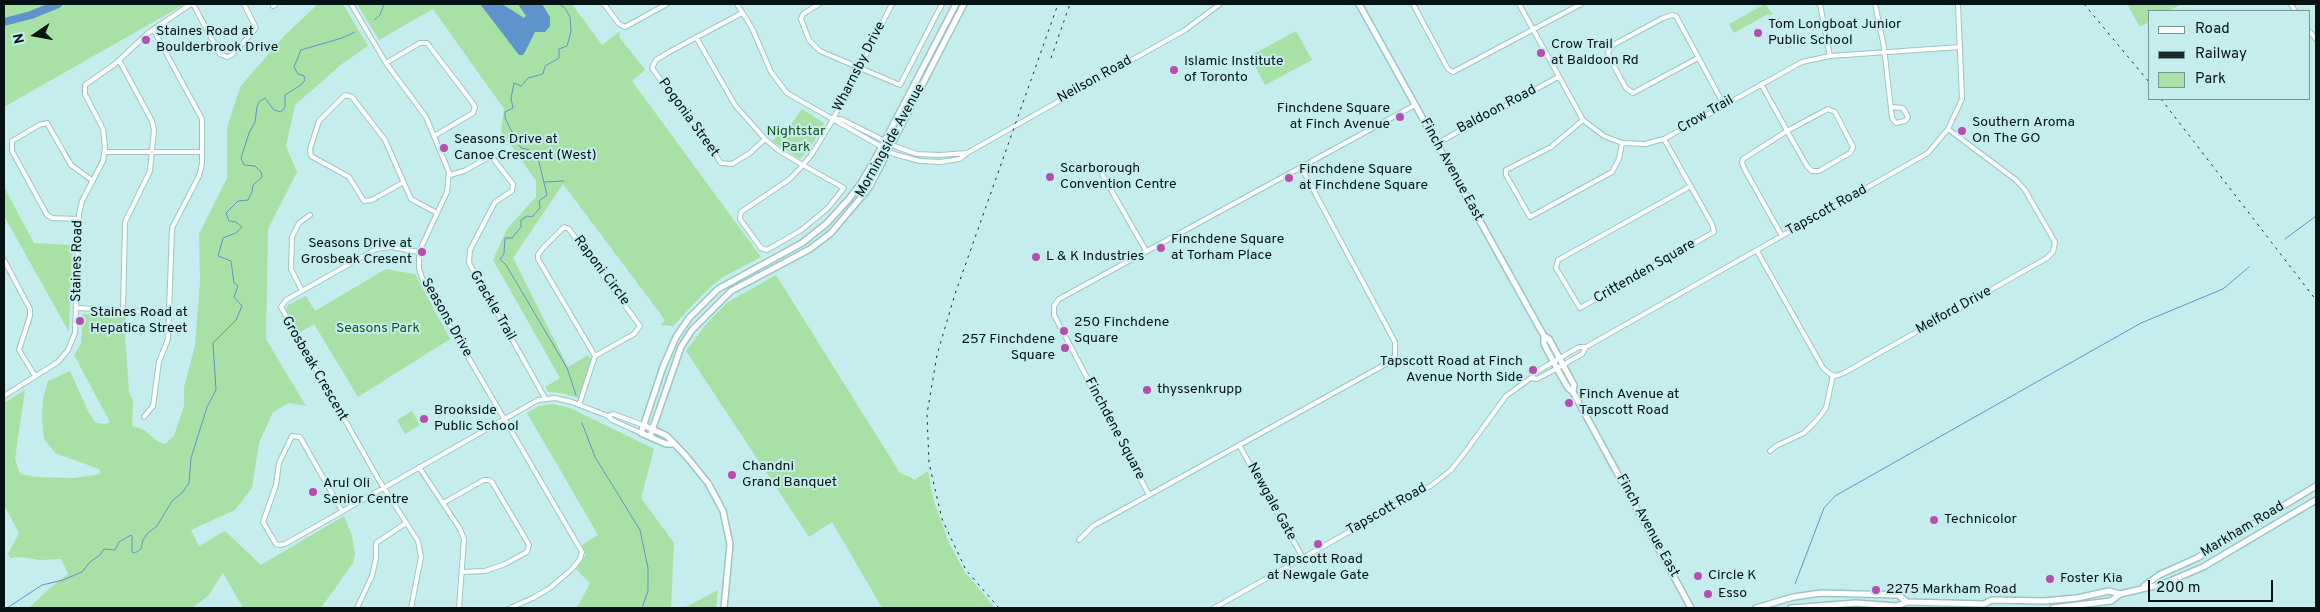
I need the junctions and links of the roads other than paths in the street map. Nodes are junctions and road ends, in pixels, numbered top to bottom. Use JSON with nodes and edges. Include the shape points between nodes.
{"nodes":[{"id":1,"x":192,"y":4,"type":"edge"},
{"id":2,"x":244,"y":4,"type":"edge"},
{"id":3,"x":351,"y":4,"type":"edge"},
{"id":4,"x":604,"y":4,"type":"edge"},
{"id":5,"x":667,"y":4,"type":"edge"},
{"id":6,"x":737,"y":4,"type":"edge"},
{"id":7,"x":819,"y":4,"type":"edge"},
{"id":8,"x":892,"y":4,"type":"edge"},
{"id":9,"x":942,"y":4,"type":"edge"},
{"id":10,"x":956,"y":4,"type":"edge"},
{"id":11,"x":964,"y":4,"type":"edge"},
{"id":12,"x":1220,"y":4,"type":"edge"},
{"id":13,"x":1359,"y":4,"type":"edge"},
{"id":14,"x":1413,"y":4,"type":"edge"},
{"id":15,"x":1519,"y":4,"type":"edge"},
{"id":16,"x":1580,"y":4,"type":"edge"},
{"id":17,"x":1820,"y":4,"type":"edge"},
{"id":18,"x":1875,"y":4,"type":"edge"},
{"id":19,"x":1958,"y":4,"type":"edge"},
{"id":20,"x":742,"y":13,"type":"junction"},
{"id":21,"x":153,"y":28,"type":"junction"},
{"id":22,"x":1533,"y":30,"type":"junction"},
{"id":23,"x":696,"y":37,"type":"junction"},
{"id":24,"x":1960,"y":47,"type":"junction"},
{"id":25,"x":1885,"y":52,"type":"junction"},
{"id":26,"x":1830,"y":56,"type":"junction"},
{"id":27,"x":1698,"y":58,"type":"junction"},
{"id":28,"x":119,"y":60,"type":"junction"},
{"id":29,"x":386,"y":63,"type":"junction"},
{"id":30,"x":859,"y":67,"type":"junction"},
{"id":31,"x":922,"y":68,"type":"junction"},
{"id":32,"x":929,"y":72,"type":"junction"},
{"id":33,"x":1558,"y":77,"type":"junction"},
{"id":34,"x":1761,"y":84,"type":"junction"},
{"id":35,"x":1415,"y":105,"type":"junction"},
{"id":36,"x":1724,"y":105,"type":"junction"},
{"id":37,"x":1891,"y":107,"type":"junction"},
{"id":38,"x":833,"y":118,"type":"junction"},
{"id":39,"x":1583,"y":120,"type":"junction"},
{"id":40,"x":1948,"y":129,"type":"junction"},
{"id":41,"x":1787,"y":131,"type":"junction"},
{"id":42,"x":434,"y":136,"type":"junction"},
{"id":43,"x":764,"y":139,"type":"junction"},
{"id":44,"x":1664,"y":139,"type":"junction"},
{"id":45,"x":885,"y":140,"type":"junction"},
{"id":46,"x":1622,"y":143,"type":"junction"},
{"id":47,"x":892,"y":144,"type":"junction"},
{"id":48,"x":1436,"y":144,"type":"junction"},
{"id":49,"x":881,"y":147,"type":"junction"},
{"id":50,"x":889,"y":151,"type":"junction"},
{"id":51,"x":105,"y":152,"type":"junction"},
{"id":52,"x":152,"y":152,"type":"junction"},
{"id":53,"x":202,"y":152,"type":"junction"},
{"id":54,"x":967,"y":153,"type":"junction"},
{"id":55,"x":803,"y":165,"type":"junction"},
{"id":56,"x":1301,"y":167,"type":"junction"},
{"id":57,"x":1102,"y":174,"type":"dead end"},
{"id":58,"x":450,"y":175,"type":"junction"},
{"id":59,"x":93,"y":181,"type":"junction"},
{"id":60,"x":402,"y":183,"type":"junction"},
{"id":61,"x":1691,"y":186,"type":"junction"},
{"id":62,"x":437,"y":213,"type":"junction"},
{"id":63,"x":310,"y":215,"type":"dead end"},
{"id":64,"x":78,"y":219,"type":"junction"},
{"id":65,"x":1782,"y":236,"type":"junction"},
{"id":66,"x":1146,"y":251,"type":"junction"},
{"id":67,"x":1757,"y":251,"type":"junction"},
{"id":68,"x":419,"y":252,"type":"junction"},
{"id":69,"x":4,"y":260,"type":"edge"},
{"id":70,"x":10,"y":272,"type":"junction"},
{"id":71,"x":4,"y":275,"type":"edge"},
{"id":72,"x":302,"y":291,"type":"junction"},
{"id":73,"x":77,"y":308,"type":"junction"},
{"id":74,"x":123,"y":311,"type":"junction"},
{"id":75,"x":168,"y":313,"type":"junction"},
{"id":76,"x":1544,"y":336,"type":"junction"},
{"id":77,"x":1586,"y":347,"type":"junction"},
{"id":78,"x":595,"y":356,"type":"junction"},
{"id":79,"x":1560,"y":359,"type":"junction"},
{"id":80,"x":1553,"y":362,"type":"junction"},
{"id":81,"x":1563,"y":365,"type":"junction"},
{"id":82,"x":1557,"y":369,"type":"junction"},
{"id":83,"x":1833,"y":375,"type":"junction"},
{"id":84,"x":35,"y":376,"type":"junction"},
{"id":85,"x":1531,"y":378,"type":"junction"},
{"id":86,"x":1574,"y":392,"type":"junction"},
{"id":87,"x":4,"y":396,"type":"edge"},
{"id":88,"x":545,"y":398,"type":"junction"},
{"id":89,"x":579,"y":405,"type":"junction"},
{"id":90,"x":608,"y":416,"type":"junction"},
{"id":91,"x":144,"y":417,"type":"dead end"},
{"id":92,"x":504,"y":419,"type":"junction"},
{"id":93,"x":643,"y":425,"type":"junction"},
{"id":94,"x":652,"y":429,"type":"junction"},
{"id":95,"x":641,"y":432,"type":"junction"},
{"id":96,"x":650,"y":436,"type":"junction"},
{"id":97,"x":673,"y":444,"type":"junction"},
{"id":98,"x":1239,"y":445,"type":"junction"},
{"id":99,"x":1770,"y":451,"type":"dead end"},
{"id":100,"x":420,"y":467,"type":"junction"},
{"id":101,"x":2316,"y":486,"type":"edge"},
{"id":102,"x":383,"y":487,"type":"junction"},
{"id":103,"x":1149,"y":495,"type":"junction"},
{"id":104,"x":2316,"y":500,"type":"edge"},
{"id":105,"x":443,"y":503,"type":"junction"},
{"id":106,"x":342,"y":511,"type":"junction"},
{"id":107,"x":406,"y":523,"type":"junction"},
{"id":108,"x":1079,"y":540,"type":"dead end"},
{"id":109,"x":1303,"y":558,"type":"junction"},
{"id":110,"x":462,"y":572,"type":"junction"},
{"id":111,"x":2143,"y":587,"type":"junction"},
{"id":112,"x":2120,"y":594,"type":"junction"},
{"id":113,"x":1907,"y":602,"type":"junction"},
{"id":114,"x":1984,"y":604,"type":"junction"},
{"id":115,"x":357,"y":608,"type":"edge"},
{"id":116,"x":411,"y":608,"type":"edge"},
{"id":117,"x":459,"y":608,"type":"edge"},
{"id":118,"x":510,"y":608,"type":"edge"},
{"id":119,"x":724,"y":608,"type":"edge"},
{"id":120,"x":1214,"y":608,"type":"edge"},
{"id":121,"x":1691,"y":608,"type":"edge"},
{"id":122,"x":1756,"y":608,"type":"edge"},
{"id":123,"x":1791,"y":608,"type":"edge"},
{"id":124,"x":1990,"y":608,"type":"edge"},
{"id":125,"x":2052,"y":608,"type":"edge"}],
"edges":[{"from":1,"to":2,"type":"street","via":[[220,54],[227,57],[256,28]]},
{"from":1,"to":21,"type":"street","name":"Staines Road"},
{"from":3,"to":29,"type":"street"},
{"from":4,"to":5,"type":"street","via":[[625,27]]},
{"from":6,"to":20,"type":"street"},
{"from":7,"to":30,"type":"street","via":[[803,14],[801,19],[809,40],[820,51]]},
{"from":8,"to":30,"type":"street","name":"Wharnsby Drive"},
{"from":9,"to":30,"type":"street","via":[[900,85]]},
{"from":10,"to":31,"type":"main road","name":"Morningside Avenue"},
{"from":11,"to":32,"type":"main road","name":"Morningside Avenue"},
{"from":12,"to":54,"type":"street","name":"Neilson Road","via":[[1185,30]]},
{"from":13,"to":35,"type":"main road","name":"Finch Avenue East"},
{"from":14,"to":22,"type":"street","via":[[1451,72]]},
{"from":15,"to":22,"type":"street","name":"Crow Trail"},
{"from":16,"to":22,"type":"street"},
{"from":17,"to":26,"type":"street"},
{"from":18,"to":25,"type":"street"},
{"from":19,"to":24,"type":"street","name":"Tapscott Road"},
{"from":20,"to":23,"type":"street","name":"Pogonia Street"},
{"from":20,"to":38,"type":"street","via":[[778,83],[796,98]]},
{"from":21,"to":28,"type":"street","name":"Staines Road"},
{"from":21,"to":53,"type":"street","via":[[200,114],[203,123]]},
{"from":22,"to":33,"type":"street","name":"Crow Trail"},
{"from":23,"to":43,"type":"street","via":[[735,105]]},
{"from":23,"to":43,"type":"street","name":"Pogonia Street","via":[[656,60],[652,68],[721,163],[732,164]]},
{"from":24,"to":25,"type":"street","name":"Crow Trail"},
{"from":24,"to":40,"type":"street","name":"Tapscott Road","via":[[1962,98]]},
{"from":25,"to":26,"type":"street","name":"Crow Trail"},
{"from":25,"to":37,"type":"street"},
{"from":26,"to":34,"type":"street","name":"Crow Trail","via":[[1802,62]]},
{"from":27,"to":27,"type":"street","via":[[1680,20],[1672,15],[1613,45],[1608,52],[1626,88],[1634,93]]},
{"from":27,"to":36,"type":"street"},
{"from":28,"to":51,"type":"street","name":"Staines Road","via":[[85,86],[103,129]]},
{"from":28,"to":52,"type":"street","via":[[152,121]]},
{"from":29,"to":42,"type":"street","via":[[423,114]]},
{"from":29,"to":42,"type":"street","via":[[420,43],[427,43],[472,102],[475,107],[473,113]]},
{"from":30,"to":38,"type":"street","name":"Wharnsby Drive"},
{"from":31,"to":32,"type":"main road"},
{"from":31,"to":45,"type":"main road","name":"Morningside Avenue"},
{"from":32,"to":47,"type":"main road","name":"Morningside Avenue"},
{"from":33,"to":39,"type":"street","name":"Crow Trail"},
{"from":33,"to":48,"type":"street","name":"Baldoon Road"},
{"from":34,"to":36,"type":"street","name":"Crow Trail"},
{"from":34,"to":41,"type":"street"},
{"from":35,"to":48,"type":"main road","name":"Finch Avenue East"},
{"from":35,"to":56,"type":"street","name":"Finchdene Square"},
{"from":36,"to":44,"type":"street","name":"Crow Trail"},
{"from":37,"to":37,"type":"street","via":[[1904,108],[1908,117],[1905,122],[1893,120]]},
{"from":38,"to":45,"type":"street","name":"Neilson Road"},
{"from":38,"to":49,"type":"street","name":"Neilson Road"},
{"from":38,"to":55,"type":"street","name":"Wharnsby Drive","via":[[819,145]]},
{"from":39,"to":46,"type":"street","name":"Crow Trail","via":[[1604,136]]},
{"from":39,"to":46,"type":"street","via":[[1551,147],[1506,170],[1530,217],[1612,172]]},
{"from":40,"to":65,"type":"street","name":"Tapscott Road","via":[[1920,158]]},
{"from":40,"to":83,"type":"street","name":"Melford Drive","via":[[2019,182],[2054,238],[2053,252],[2048,258],[1842,374]]},
{"from":41,"to":41,"type":"street","via":[[1807,166],[1815,172],[1852,151],[1852,144],[1835,112],[1830,109]]},
{"from":41,"to":65,"type":"street","via":[[1746,155],[1742,163]]},
{"from":42,"to":58,"type":"street"},
{"from":43,"to":55,"type":"street"},
{"from":44,"to":46,"type":"street","name":"Crow Trail","via":[[1645,144]]},
{"from":44,"to":61,"type":"street","name":"Crittenden Square"},
{"from":45,"to":47,"type":"street","name":"Neilson Road"},
{"from":45,"to":49,"type":"main road","name":"Morningside Avenue"},
{"from":47,"to":50,"type":"main road","name":"Morningside Avenue"},
{"from":47,"to":54,"type":"street","name":"Neilson Road","via":[[917,154]]},
{"from":48,"to":76,"type":"main road","name":"Finch Avenue East"},
{"from":49,"to":50,"type":"street","name":"Neilson Road"},
{"from":49,"to":93,"type":"main road","name":"Morningside Avenue","via":[[861,183],[826,224],[802,242],[718,289],[689,318],[663,367]]},
{"from":50,"to":54,"type":"street","name":"Neilson Road","via":[[920,161],[940,162],[960,159]]},
{"from":50,"to":94,"type":"main road","name":"Morningside Avenue","via":[[869,188],[831,232],[810,249],[730,291],[692,330],[681,347]]},
{"from":51,"to":52,"type":"street"},
{"from":51,"to":59,"type":"street","name":"Staines Road"},
{"from":52,"to":53,"type":"street"},
{"from":52,"to":74,"type":"street","via":[[150,171],[125,222]]},
{"from":53,"to":75,"type":"street","via":[[200,173],[172,228]]},
{"from":55,"to":55,"type":"street","name":"Wharnsby Drive","via":[[775,191],[741,212],[740,219],[761,248],[770,249],[800,231],[827,209],[844,188]]},
{"from":56,"to":66,"type":"street","name":"Finchdene Square"},
{"from":56,"to":98,"type":"street","name":"Finchdene Square","via":[[1395,342],[1396,353],[1393,360]]},
{"from":57,"to":66,"type":"street"},
{"from":58,"to":62,"type":"street","via":[[447,192]]},
{"from":58,"to":88,"type":"street","name":"Grackle Trail","via":[[491,156],[513,184],[512,191],[495,202],[470,250],[469,263]]},
{"from":59,"to":64,"type":"street","name":"Staines Road","via":[[82,200]]},
{"from":59,"to":64,"type":"street","via":[[70,164],[47,124],[39,125],[12,142],[12,151],[47,215]]},
{"from":60,"to":60,"type":"street","via":[[386,140],[352,97],[344,95],[319,121],[310,149],[312,156],[349,177],[364,201],[372,200]]},
{"from":60,"to":62,"type":"street","via":[[411,199]]},
{"from":61,"to":61,"type":"street","name":"Crittenden Square","via":[[1558,260],[1556,268],[1580,308],[1712,234],[1714,226]]},
{"from":62,"to":68,"type":"street"},
{"from":63,"to":72,"type":"street","via":[[299,223],[292,237],[291,269]]},
{"from":64,"to":73,"type":"street","name":"Staines Road"},
{"from":65,"to":67,"type":"street","name":"Tapscott Road"},
{"from":66,"to":103,"type":"street","name":"Finchdene Square","via":[[1059,298],[1054,306],[1054,315]]},
{"from":67,"to":77,"type":"street","name":"Tapscott Road"},
{"from":67,"to":83,"type":"street","via":[[1823,368]]},
{"from":68,"to":72,"type":"street","name":"Grosbeak Crescent","via":[[391,247],[376,249]]},
{"from":68,"to":92,"type":"street","name":"Seasons Drive","via":[[419,268],[424,280]]},
{"from":69,"to":70,"type":"street"},
{"from":70,"to":71,"type":"street"},
{"from":70,"to":84,"type":"street","via":[[30,309],[19,350]]},
{"from":72,"to":102,"type":"street","name":"Grosbeak Crescent","via":[[282,303],[281,311]]},
{"from":73,"to":74,"type":"street"},
{"from":73,"to":84,"type":"street","name":"Staines Road","via":[[75,333],[68,350],[58,362]]},
{"from":74,"to":75,"type":"street"},
{"from":75,"to":91,"type":"street","via":[[168,339],[159,362],[153,406]]},
{"from":76,"to":79,"type":"main road","name":"Finch Avenue East"},
{"from":76,"to":80,"type":"main road","name":"Finch Avenue East","via":[[1544,344]]},
{"from":77,"to":79,"type":"street","name":"Tapscott Road"},
{"from":77,"to":81,"type":"street","name":"Tapscott Road","via":[[1582,354]]},
{"from":78,"to":78,"type":"street","name":"Raponi Circle","via":[[638,332],[640,323],[569,229],[564,228],[540,252],[538,259]]},
{"from":78,"to":89,"type":"street"},
{"from":79,"to":80,"type":"street","name":"Tapscott Road"},
{"from":79,"to":81,"type":"main road","name":"Finch Avenue East"},
{"from":80,"to":82,"type":"main road","name":"Finch Avenue East"},
{"from":80,"to":85,"type":"street","name":"Tapscott Road"},
{"from":81,"to":82,"type":"street","name":"Tapscott Road"},
{"from":81,"to":86,"type":"main road","name":"Finch Avenue East","via":[[1574,385]]},
{"from":82,"to":85,"type":"street","name":"Tapscott Road","via":[[1537,379]]},
{"from":82,"to":86,"type":"main road","name":"Finch Avenue East"},
{"from":83,"to":99,"type":"street","via":[[1826,408],[1817,420],[1804,434]]},
{"from":84,"to":87,"type":"street","name":"Staines Road"},
{"from":85,"to":109,"type":"street","name":"Tapscott Road","via":[[1506,396],[1451,470],[1432,485]]},
{"from":86,"to":121,"type":"main road","name":"Finch Avenue East"},
{"from":88,"to":89,"type":"street"},
{"from":88,"to":92,"type":"street"},
{"from":89,"to":90,"type":"street"},
{"from":90,"to":93,"type":"street","via":[[614,414]]},
{"from":90,"to":95,"type":"street"},
{"from":92,"to":100,"type":"street"},
{"from":92,"to":118,"type":"street","name":"Seasons Drive","via":[[582,552],[572,569],[550,588]]},
{"from":93,"to":94,"type":"main road"},
{"from":93,"to":95,"type":"main road","name":"Morningside Avenue"},
{"from":94,"to":96,"type":"main road","name":"Morningside Avenue"},
{"from":94,"to":97,"type":"main road","via":[[667,436]]},
{"from":95,"to":96,"type":"main road"},
{"from":96,"to":97,"type":"main road"},
{"from":97,"to":119,"type":"main road","via":[[708,483],[722,511],[730,544]]},
{"from":98,"to":103,"type":"street","name":"Finchdene Square"},
{"from":98,"to":109,"type":"street","name":"Newgale Gate"},
{"from":100,"to":102,"type":"street"},
{"from":100,"to":105,"type":"street"},
{"from":101,"to":111,"type":"main road","name":"Markham Road"},
{"from":102,"to":106,"type":"street"},
{"from":102,"to":107,"type":"street"},
{"from":103,"to":108,"type":"street","via":[[1094,526]]},
{"from":104,"to":111,"type":"main road","name":"Markham Road","via":[[2202,567],[2163,584]]},
{"from":105,"to":110,"type":"street","via":[[464,539]]},
{"from":105,"to":110,"type":"street","via":[[489,480],[529,546],[526,552],[505,564],[478,572]]},
{"from":106,"to":106,"type":"street","via":[[300,437],[292,436],[262,522],[276,544]]},
{"from":107,"to":115,"type":"street","via":[[376,543],[372,576]]},
{"from":107,"to":116,"type":"street","via":[[421,552]]},
{"from":109,"to":120,"type":"street","name":"Tapscott Road"},
{"from":110,"to":117,"type":"street"},
{"from":111,"to":112,"type":"main road","name":"Markham Road"},
{"from":112,"to":114,"type":"main road","name":"Markham Road","via":[[2109,591],[2077,598],[1992,600]]},
{"from":112,"to":125,"type":"main road","name":"Markham Road","via":[[2111,601]]},
{"from":113,"to":114,"type":"main road","name":"Markham Road"},
{"from":113,"to":122,"type":"main road","name":"Markham Road","via":[[1898,595],[1821,593]]},
{"from":113,"to":123,"type":"main road","name":"Markham Road","via":[[1897,606],[1856,603]]},
{"from":114,"to":124,"type":"main road"}]}
